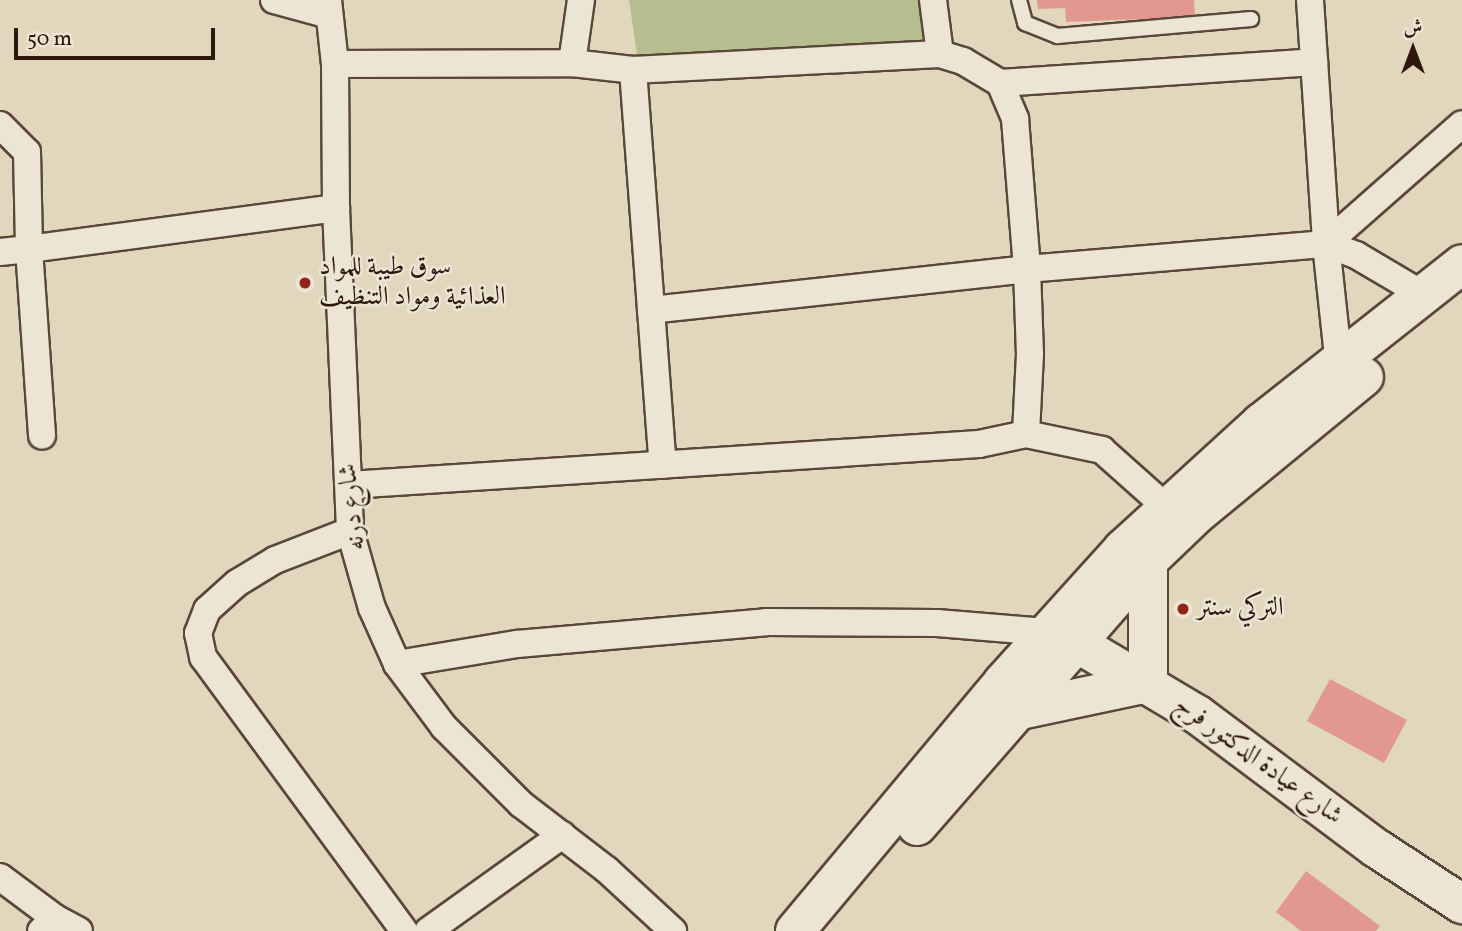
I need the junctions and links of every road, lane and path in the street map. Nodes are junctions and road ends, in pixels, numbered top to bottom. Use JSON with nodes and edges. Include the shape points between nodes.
{"nodes":[{"id":1,"x":274,"y":0,"type":"edge"},
{"id":2,"x":581,"y":0,"type":"edge"},
{"id":3,"x":933,"y":0,"type":"edge"},
{"id":4,"x":1019,"y":0,"type":"edge"},
{"id":5,"x":1310,"y":0,"type":"edge"},
{"id":6,"x":328,"y":7,"type":"edge"},
{"id":7,"x":1251,"y":19,"type":"dead end"},
{"id":8,"x":940,"y":54,"type":"junction"},
{"id":9,"x":1314,"y":62,"type":"junction"},
{"id":10,"x":572,"y":63,"type":"junction"},
{"id":11,"x":335,"y":64,"type":"junction"},
{"id":12,"x":633,"y":71,"type":"junction"},
{"id":13,"x":1000,"y":83,"type":"junction"},
{"id":14,"x":1462,"y":124,"type":"edge"},
{"id":15,"x":0,"y":125,"type":"edge"},
{"id":16,"x":336,"y":208,"type":"junction"},
{"id":17,"x":1326,"y":244,"type":"junction"},
{"id":18,"x":29,"y":249,"type":"junction"},
{"id":19,"x":0,"y":252,"type":"edge"},
{"id":20,"x":1462,"y":264,"type":"edge"},
{"id":21,"x":1027,"y":269,"type":"junction"},
{"id":22,"x":1424,"y":295,"type":"junction"},
{"id":23,"x":1462,"y":297,"type":"edge"},
{"id":24,"x":651,"y":310,"type":"junction"},
{"id":25,"x":1342,"y":379,"type":"junction"},
{"id":26,"x":1026,"y":434,"type":"junction"},
{"id":27,"x":42,"y":436,"type":"dead end"},
{"id":28,"x":663,"y":465,"type":"junction"},
{"id":29,"x":349,"y":485,"type":"junction"},
{"id":30,"x":1166,"y":506,"type":"junction"},
{"id":31,"x":350,"y":531,"type":"junction"},
{"id":32,"x":1148,"y":561,"type":"junction"},
{"id":33,"x":1060,"y":637,"type":"junction"},
{"id":34,"x":397,"y":664,"type":"junction"},
{"id":35,"x":1148,"y":683,"type":"junction"},
{"id":36,"x":1016,"y":711,"type":"junction"},
{"id":37,"x":562,"y":835,"type":"junction"},
{"id":38,"x":0,"y":877,"type":"edge"},
{"id":39,"x":1462,"y":904,"type":"edge"},
{"id":40,"x":48,"y":925,"type":"edge"},
{"id":41,"x":79,"y":931,"type":"edge"},
{"id":42,"x":404,"y":931,"type":"edge"},
{"id":43,"x":428,"y":931,"type":"edge"},
{"id":44,"x":673,"y":931,"type":"edge"},
{"id":45,"x":795,"y":931,"type":"edge"},
{"id":46,"x":826,"y":931,"type":"edge"}],
"edges":[{"from":1,"to":6,"type":"street"},
{"from":2,"to":10,"type":"street"},
{"from":3,"to":8,"type":"street"},
{"from":4,"to":7,"type":"lane","via":[[1025,23],[1057,36]]},
{"from":5,"to":9,"type":"street"},
{"from":6,"to":11,"type":"street","name":"شارع درنه"},
{"from":8,"to":12,"type":"street"},
{"from":8,"to":13,"type":"street","via":[[963,61]]},
{"from":9,"to":13,"type":"street"},
{"from":9,"to":17,"type":"street"},
{"from":10,"to":11,"type":"street"},
{"from":10,"to":12,"type":"street"},
{"from":11,"to":16,"type":"street","name":"شارع درنه"},
{"from":12,"to":24,"type":"street"},
{"from":13,"to":21,"type":"street","via":[[1015,119]]},
{"from":14,"to":17,"type":"street"},
{"from":15,"to":18,"type":"street","via":[[27,152]]},
{"from":16,"to":18,"type":"street"},
{"from":16,"to":29,"type":"street","name":"شارع درنه"},
{"from":17,"to":21,"type":"street"},
{"from":17,"to":22,"type":"street","via":[[1356,255]]},
{"from":17,"to":25,"type":"street"},
{"from":18,"to":19,"type":"street"},
{"from":18,"to":27,"type":"street"},
{"from":20,"to":22,"type":"main road"},
{"from":21,"to":24,"type":"street"},
{"from":21,"to":26,"type":"street","via":[[1030,354]]},
{"from":22,"to":25,"type":"main road"},
{"from":23,"to":25,"type":"main road"},
{"from":24,"to":28,"type":"street"},
{"from":25,"to":30,"type":"main road","via":[[1261,423]]},
{"from":25,"to":32,"type":"main road"},
{"from":26,"to":28,"type":"street","via":[[979,444]]},
{"from":26,"to":30,"type":"street","via":[[1102,450]]},
{"from":28,"to":29,"type":"street"},
{"from":29,"to":31,"type":"street","name":"شارع درنه"},
{"from":30,"to":33,"type":"main road"},
{"from":31,"to":34,"type":"street","name":"شارع درنه","via":[[372,608]]},
{"from":31,"to":42,"type":"street","via":[[275,560],[237,583],[207,610],[198,633],[203,657]]},
{"from":32,"to":33,"type":"main road"},
{"from":32,"to":35,"type":"main road"},
{"from":33,"to":34,"type":"street","via":[[937,623],[766,622],[517,644]]},
{"from":33,"to":35,"type":"main road","name":"شارع عيادة الدكتور فرج"},
{"from":33,"to":36,"type":"main road"},
{"from":33,"to":45,"type":"main road"},
{"from":34,"to":37,"type":"street","name":"شارع درنه","via":[[444,727],[521,804]]},
{"from":35,"to":36,"type":"main road"},
{"from":35,"to":39,"type":"main road","name":"شارع عيادة الدكتور فرج","via":[[1376,848]]},
{"from":36,"to":46,"type":"main road"},
{"from":37,"to":43,"type":"street"},
{"from":37,"to":44,"type":"street","name":"شارع درنه"},
{"from":38,"to":40,"type":"street"},
{"from":40,"to":41,"type":"street"}]}
